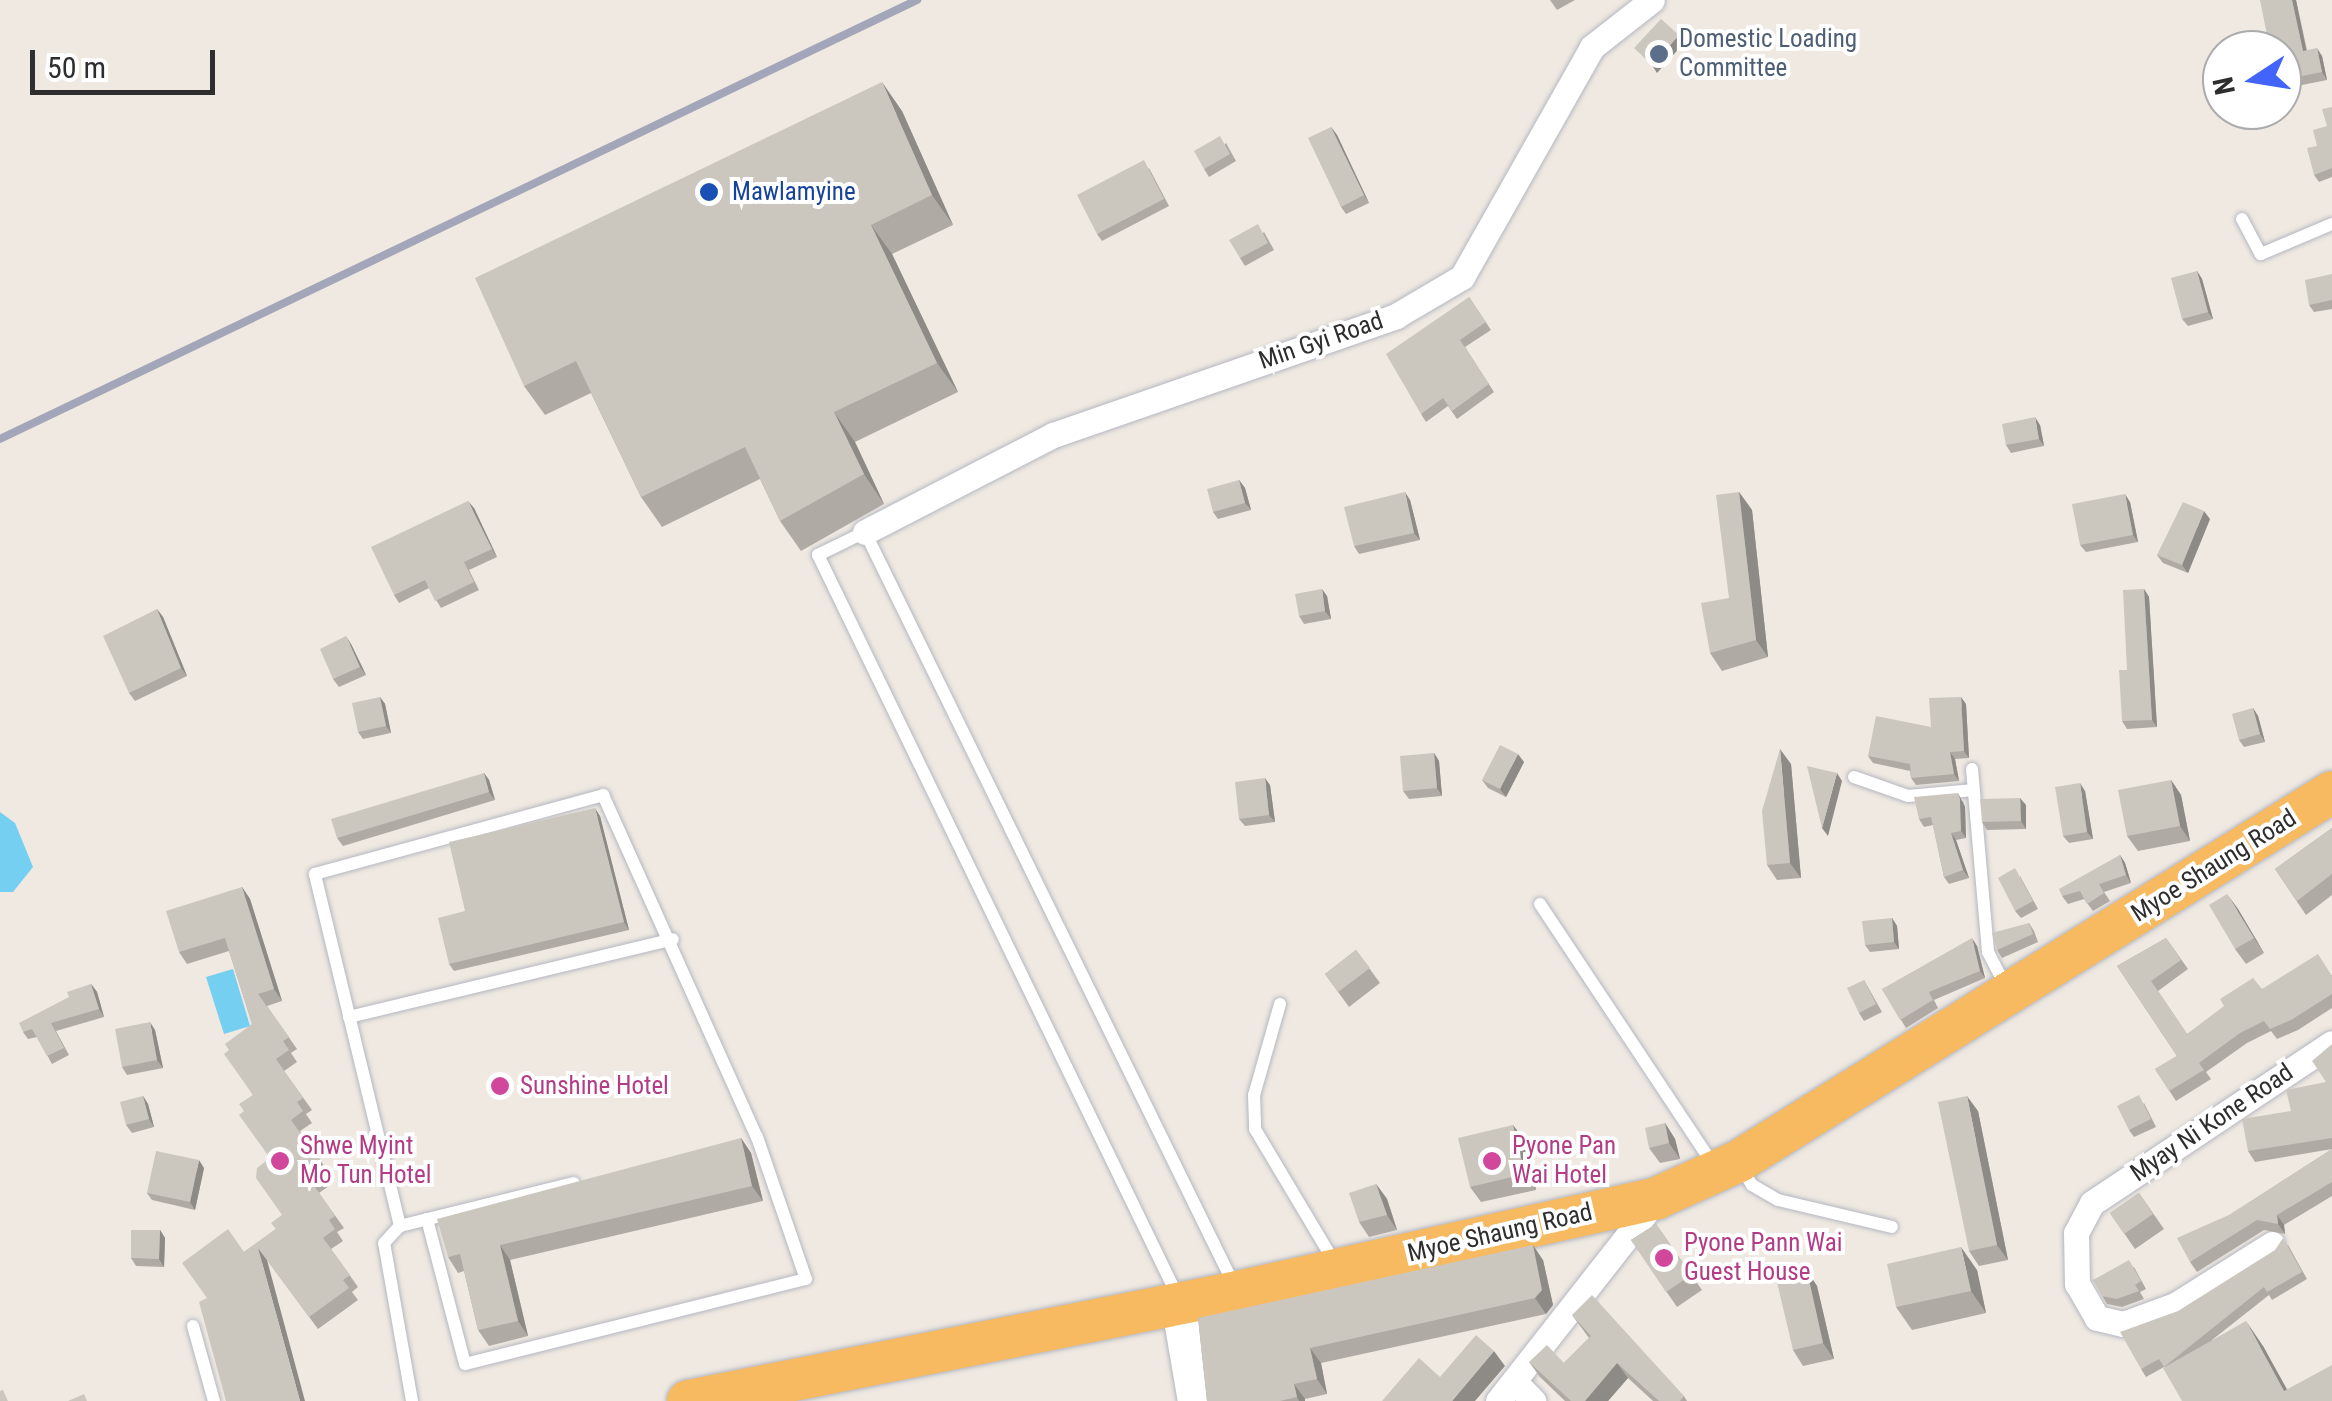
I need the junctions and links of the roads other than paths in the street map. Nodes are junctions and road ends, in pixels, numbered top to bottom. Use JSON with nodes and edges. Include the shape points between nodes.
{"nodes":[{"id":1,"x":1652,"y":0,"type":"edge"},
{"id":2,"x":2242,"y":219,"type":"dead end"},
{"id":3,"x":2332,"y":224,"type":"edge"},
{"id":4,"x":865,"y":532,"type":"junction"},
{"id":5,"x":1972,"y":769,"type":"dead end"},
{"id":6,"x":1854,"y":777,"type":"dead end"},
{"id":7,"x":1974,"y":790,"type":"junction"},
{"id":8,"x":2332,"y":792,"type":"edge"},
{"id":9,"x":1540,"y":904,"type":"dead end"},
{"id":10,"x":673,"y":939,"type":"junction"},
{"id":11,"x":2011,"y":996,"type":"junction"},
{"id":12,"x":1280,"y":1004,"type":"dead end"},
{"id":13,"x":350,"y":1018,"type":"junction"},
{"id":14,"x":2332,"y":1043,"type":"edge"},
{"id":15,"x":758,"y":1137,"type":"junction"},
{"id":16,"x":739,"y":1142,"type":"edge"},
{"id":17,"x":1728,"y":1166,"type":"junction"},
{"id":18,"x":592,"y":1178,"type":"edge"},
{"id":19,"x":1656,"y":1198,"type":"junction"},
{"id":20,"x":427,"y":1219,"type":"junction"},
{"id":21,"x":400,"y":1226,"type":"junction"},
{"id":22,"x":1892,"y":1227,"type":"dead end"},
{"id":23,"x":2272,"y":1244,"type":"dead end"},
{"id":24,"x":1339,"y":1269,"type":"junction"},
{"id":25,"x":1238,"y":1292,"type":"junction"},
{"id":26,"x":1180,"y":1302,"type":"junction"},
{"id":27,"x":193,"y":1326,"type":"dead end"},
{"id":28,"x":1506,"y":1391,"type":"edge"},
{"id":29,"x":214,"y":1401,"type":"edge"},
{"id":30,"x":412,"y":1401,"type":"edge"},
{"id":31,"x":688,"y":1401,"type":"edge"},
{"id":32,"x":1197,"y":1401,"type":"edge"},
{"id":33,"x":1533,"y":1401,"type":"edge"}],
"edges":[{"from":1,"to":4,"type":"street","name":"Min Gyi Road","via":[[1592,47],[1462,277],[1396,316],[1053,435]]},
{"from":2,"to":3,"type":"lane","via":[[2261,254]]},
{"from":4,"to":25,"type":"lane"},
{"from":4,"to":26,"type":"lane","via":[[818,556]]},
{"from":5,"to":7,"type":"lane"},
{"from":6,"to":7,"type":"lane","via":[[1908,796]]},
{"from":7,"to":11,"type":"lane","via":[[1988,952]]},
{"from":8,"to":11,"type":"highway","name":"Myoe Shaung Road"},
{"from":9,"to":17,"type":"lane"},
{"from":10,"to":13,"type":"lane"},
{"from":10,"to":13,"type":"lane","via":[[603,794],[315,874]]},
{"from":10,"to":15,"type":"lane"},
{"from":11,"to":17,"type":"highway","name":"Myoe Shaung Road"},
{"from":12,"to":24,"type":"lane","via":[[1254,1095],[1255,1130]]},
{"from":13,"to":21,"type":"lane"},
{"from":14,"to":23,"type":"street","via":[[2092,1203],[2076,1233],[2077,1284],[2097,1318],[2123,1324],[2175,1305]]},
{"from":15,"to":16,"type":"lane"},
{"from":15,"to":20,"type":"lane","via":[[806,1279],[465,1364]]},
{"from":17,"to":19,"type":"highway","name":"Myoe Shaung Road"},
{"from":17,"to":22,"type":"lane","via":[[1778,1200]]},
{"from":18,"to":20,"type":"lane"},
{"from":19,"to":24,"type":"highway","name":"Myoe Shaung Road"},
{"from":19,"to":28,"type":"street"},
{"from":20,"to":21,"type":"lane"},
{"from":21,"to":30,"type":"lane","via":[[384,1243]]},
{"from":24,"to":25,"type":"highway","name":"Myoe Shaung Road"},
{"from":25,"to":26,"type":"highway","name":"Myoe Shaung Road"},
{"from":26,"to":31,"type":"highway","name":"Myoe Shaung Road"},
{"from":26,"to":32,"type":"main road"},
{"from":27,"to":29,"type":"lane"},
{"from":28,"to":33,"type":"street"}]}
